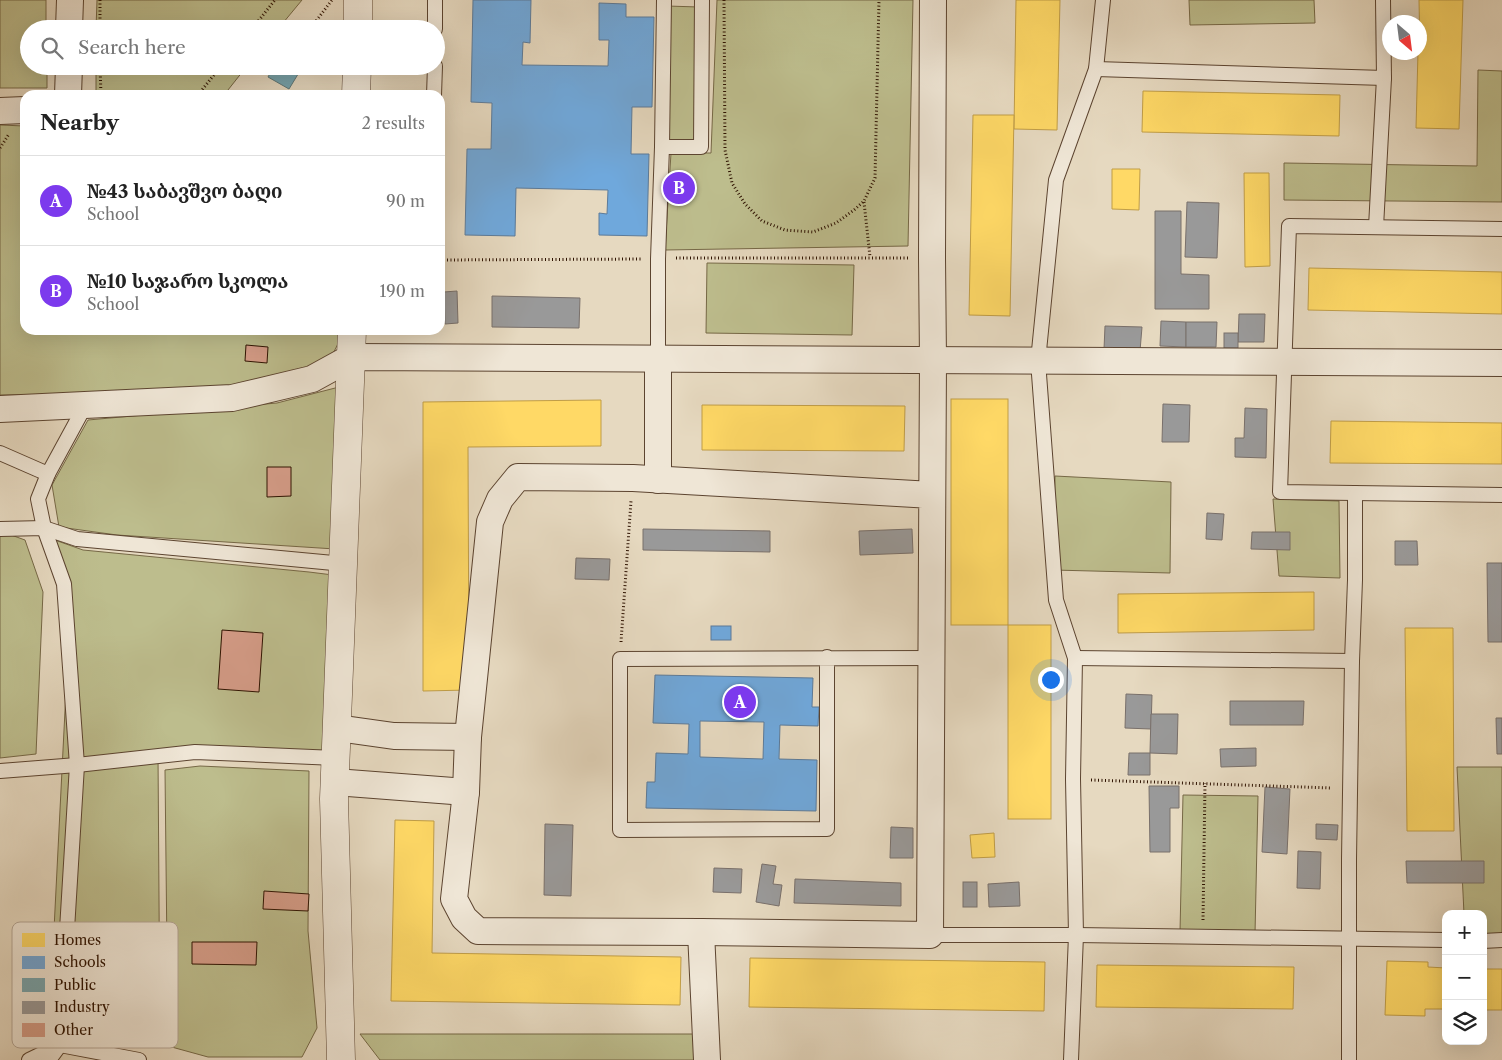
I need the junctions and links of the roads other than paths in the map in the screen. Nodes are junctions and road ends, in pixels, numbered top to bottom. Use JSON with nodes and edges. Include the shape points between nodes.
{"nodes":[{"id":1,"x":70,"y":0,"type":"edge"},
{"id":2,"x":358,"y":0,"type":"edge"},
{"id":3,"x":435,"y":0,"type":"edge"},
{"id":4,"x":664,"y":0,"type":"edge"},
{"id":5,"x":702,"y":0,"type":"edge"},
{"id":6,"x":933,"y":0,"type":"edge"},
{"id":7,"x":1103,"y":0,"type":"edge"},
{"id":8,"x":1383,"y":0,"type":"edge"},
{"id":9,"x":69,"y":20,"type":"edge"},
{"id":10,"x":358,"y":20,"type":"edge"},
{"id":11,"x":435,"y":20,"type":"edge"},
{"id":12,"x":1096,"y":69,"type":"junction"},
{"id":13,"x":69,"y":75,"type":"edge"},
{"id":14,"x":357,"y":75,"type":"edge"},
{"id":15,"x":435,"y":75,"type":"edge"},
{"id":16,"x":1384,"y":78,"type":"junction"},
{"id":17,"x":68,"y":90,"type":"edge"},
{"id":18,"x":356,"y":90,"type":"edge"},
{"id":19,"x":434,"y":90,"type":"edge"},
{"id":20,"x":20,"y":110,"type":"edge"},
{"id":21,"x":0,"y":111,"type":"edge"},
{"id":22,"x":662,"y":147,"type":"junction"},
{"id":23,"x":1376,"y":227,"type":"junction"},
{"id":24,"x":1502,"y":229,"type":"edge"},
{"id":25,"x":352,"y":335,"type":"edge"},
{"id":26,"x":352,"y":357,"type":"junction"},
{"id":27,"x":658,"y":358,"type":"junction"},
{"id":28,"x":933,"y":360,"type":"junction"},
{"id":29,"x":1038,"y":361,"type":"junction"},
{"id":30,"x":1284,"y":362,"type":"junction"},
{"id":31,"x":1502,"y":363,"type":"edge"},
{"id":32,"x":86,"y":406,"type":"junction"},
{"id":33,"x":0,"y":409,"type":"edge"},
{"id":34,"x":0,"y":454,"type":"edge"},
{"id":35,"x":48,"y":474,"type":"junction"},
{"id":36,"x":658,"y":480,"type":"junction"},
{"id":37,"x":1355,"y":493,"type":"junction"},
{"id":38,"x":932,"y":495,"type":"junction"},
{"id":39,"x":1502,"y":495,"type":"edge"},
{"id":40,"x":44,"y":528,"type":"junction"},
{"id":41,"x":0,"y":529,"type":"edge"},
{"id":42,"x":344,"y":564,"type":"junction"},
{"id":43,"x":826,"y":657,"type":"junction"},
{"id":44,"x":931,"y":658,"type":"junction"},
{"id":45,"x":1075,"y":658,"type":"junction"},
{"id":46,"x":1352,"y":660,"type":"junction"},
{"id":47,"x":337,"y":728,"type":"junction"},
{"id":48,"x":468,"y":737,"type":"junction"},
{"id":49,"x":77,"y":765,"type":"junction"},
{"id":50,"x":336,"y":770,"type":"junction"},
{"id":51,"x":0,"y":771,"type":"edge"},
{"id":52,"x":466,"y":792,"type":"junction"},
{"id":53,"x":67,"y":922,"type":"edge"},
{"id":54,"x":701,"y":932,"type":"junction"},
{"id":55,"x":930,"y":935,"type":"junction"},
{"id":56,"x":1076,"y":935,"type":"junction"},
{"id":57,"x":1349,"y":940,"type":"junction"},
{"id":58,"x":1442,"y":940,"type":"edge"},
{"id":59,"x":1502,"y":940,"type":"edge"},
{"id":60,"x":1487,"y":941,"type":"edge"},
{"id":61,"x":54,"y":1048,"type":"edge"},
{"id":62,"x":58,"y":1048,"type":"edge"},
{"id":63,"x":76,"y":1048,"type":"edge"},
{"id":64,"x":29,"y":1060,"type":"edge"},
{"id":65,"x":49,"y":1060,"type":"edge"},
{"id":66,"x":139,"y":1060,"type":"edge"},
{"id":67,"x":340,"y":1060,"type":"edge"},
{"id":68,"x":707,"y":1060,"type":"edge"},
{"id":69,"x":1071,"y":1060,"type":"edge"},
{"id":70,"x":1349,"y":1060,"type":"edge"}],
"edges":[{"from":1,"to":9,"type":"street"},
{"from":2,"to":10,"type":"street"},
{"from":3,"to":11,"type":"lane"},
{"from":4,"to":22,"type":"lane"},
{"from":5,"to":22,"type":"lane","via":[[700,147]]},
{"from":6,"to":28,"type":"street"},
{"from":7,"to":12,"type":"lane"},
{"from":8,"to":16,"type":"lane"},
{"from":12,"to":16,"type":"lane"},
{"from":12,"to":29,"type":"lane","via":[[1056,180]]},
{"from":13,"to":17,"type":"street"},
{"from":14,"to":18,"type":"street"},
{"from":15,"to":19,"type":"lane"},
{"from":16,"to":23,"type":"lane"},
{"from":20,"to":21,"type":"street"},
{"from":22,"to":27,"type":"lane"},
{"from":23,"to":24,"type":"lane"},
{"from":23,"to":30,"type":"lane","via":[[1289,226]]},
{"from":25,"to":26,"type":"street"},
{"from":26,"to":27,"type":"street"},
{"from":26,"to":32,"type":"street","via":[[312,379],[232,398]]},
{"from":26,"to":42,"type":"street"},
{"from":27,"to":28,"type":"street"},
{"from":27,"to":36,"type":"street"},
{"from":28,"to":29,"type":"street"},
{"from":28,"to":38,"type":"street"},
{"from":29,"to":30,"type":"street"},
{"from":29,"to":45,"type":"lane","via":[[1056,600]]},
{"from":30,"to":31,"type":"street"},
{"from":30,"to":37,"type":"lane","via":[[1280,492]]},
{"from":32,"to":33,"type":"street"},
{"from":32,"to":35,"type":"lane"},
{"from":34,"to":35,"type":"lane"},
{"from":35,"to":40,"type":"lane","via":[[38,499]]},
{"from":36,"to":38,"type":"street"},
{"from":36,"to":48,"type":"street","via":[[518,477],[500,499],[490,522]]},
{"from":37,"to":39,"type":"lane"},
{"from":37,"to":46,"type":"lane"},
{"from":38,"to":44,"type":"street"},
{"from":40,"to":41,"type":"lane"},
{"from":40,"to":42,"type":"lane","via":[[77,539]]},
{"from":40,"to":49,"type":"lane","via":[[64,584]]},
{"from":42,"to":47,"type":"street"},
{"from":43,"to":43,"type":"lane","via":[[620,659],[620,830],[827,828]]},
{"from":43,"to":44,"type":"lane"},
{"from":44,"to":55,"type":"street"},
{"from":45,"to":46,"type":"lane"},
{"from":45,"to":56,"type":"lane"},
{"from":46,"to":57,"type":"lane"},
{"from":47,"to":48,"type":"street","via":[[394,736]]},
{"from":47,"to":50,"type":"street"},
{"from":48,"to":52,"type":"street"},
{"from":49,"to":50,"type":"lane","via":[[195,752]]},
{"from":49,"to":51,"type":"lane"},
{"from":49,"to":53,"type":"lane"},
{"from":50,"to":52,"type":"street"},
{"from":50,"to":67,"type":"street"},
{"from":52,"to":54,"type":"street","via":[[454,898],[464,918],[478,931]]},
{"from":54,"to":55,"type":"street"},
{"from":54,"to":68,"type":"street"},
{"from":55,"to":56,"type":"lane"},
{"from":56,"to":57,"type":"lane"},
{"from":56,"to":69,"type":"lane"},
{"from":57,"to":58,"type":"lane"},
{"from":57,"to":70,"type":"lane"},
{"from":59,"to":60,"type":"lane"},
{"from":61,"to":64,"type":"lane"},
{"from":62,"to":65,"type":"lane"},
{"from":63,"to":66,"type":"lane"}]}
